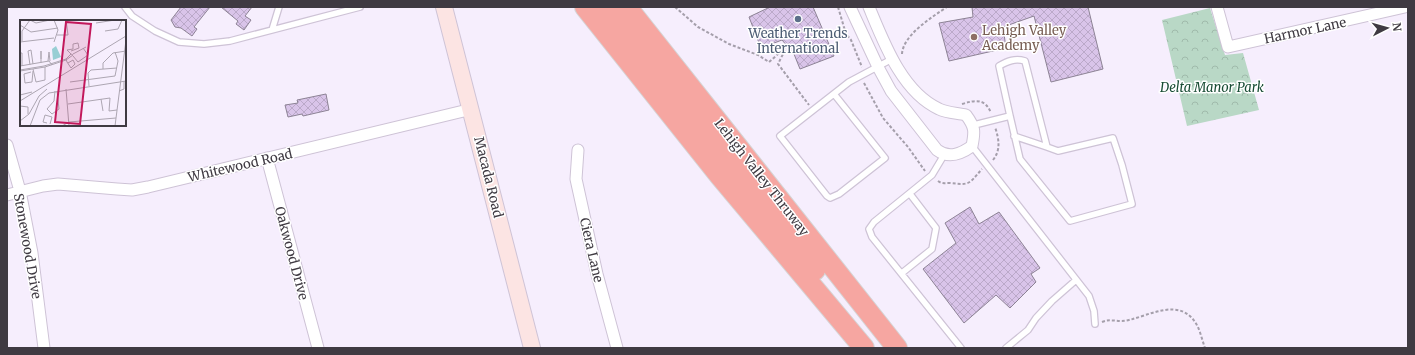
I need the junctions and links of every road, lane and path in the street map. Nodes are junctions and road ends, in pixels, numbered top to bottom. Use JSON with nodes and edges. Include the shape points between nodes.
{"nodes":[{"id":1,"x":124,"y":7,"type":"edge"},
{"id":2,"x":279,"y":7,"type":"edge"},
{"id":3,"x":360,"y":7,"type":"edge"},
{"id":4,"x":444,"y":7,"type":"edge"},
{"id":5,"x":585,"y":7,"type":"edge"},
{"id":6,"x":607,"y":7,"type":"edge"},
{"id":7,"x":627,"y":7,"type":"edge"},
{"id":8,"x":675,"y":7,"type":"edge"},
{"id":9,"x":850,"y":7,"type":"edge"},
{"id":10,"x":870,"y":7,"type":"edge"},
{"id":11,"x":1217,"y":7,"type":"edge"},
{"id":12,"x":1404,"y":7,"type":"edge"},
{"id":13,"x":272,"y":30,"type":"junction"},
{"id":14,"x":892,"y":59,"type":"junction"},
{"id":15,"x":878,"y":67,"type":"junction"},
{"id":16,"x":834,"y":94,"type":"junction"},
{"id":17,"x":472,"y":109,"type":"junction"},
{"id":18,"x":814,"y":110,"type":"junction"},
{"id":19,"x":1010,"y":116,"type":"junction"},
{"id":20,"x":974,"y":125,"type":"junction"},
{"id":21,"x":1014,"y":136,"type":"junction"},
{"id":22,"x":7,"y":145,"type":"edge"},
{"id":23,"x":972,"y":146,"type":"junction"},
{"id":24,"x":1047,"y":147,"type":"junction"},
{"id":25,"x":578,"y":150,"type":"dead end"},
{"id":26,"x":944,"y":154,"type":"junction"},
{"id":27,"x":267,"y":158,"type":"junction"},
{"id":28,"x":20,"y":191,"type":"junction"},
{"id":29,"x":7,"y":194,"type":"edge"},
{"id":30,"x":910,"y":194,"type":"junction"},
{"id":31,"x":902,"y":273,"type":"junction"},
{"id":32,"x":1076,"y":280,"type":"junction"},
{"id":33,"x":1095,"y":324,"type":"joint"},
{"id":34,"x":44,"y":348,"type":"edge"},
{"id":35,"x":318,"y":348,"type":"edge"},
{"id":36,"x":532,"y":348,"type":"edge"},
{"id":37,"x":616,"y":348,"type":"edge"},
{"id":38,"x":864,"y":348,"type":"edge"},
{"id":39,"x":877,"y":348,"type":"edge"},
{"id":40,"x":898,"y":348,"type":"edge"},
{"id":41,"x":961,"y":348,"type":"edge"},
{"id":42,"x":1006,"y":348,"type":"edge"},
{"id":43,"x":1205,"y":348,"type":"edge"}],
"edges":[{"from":1,"to":13,"type":"lane","via":[[132,16],[155,31],[179,42],[204,44],[230,41]]},
{"from":2,"to":13,"type":"lane"},
{"from":3,"to":13,"type":"lane"},
{"from":4,"to":17,"type":"street","name":"Macada Road"},
{"from":5,"to":38,"type":"highway","via":[[718,175]]},
{"from":6,"to":39,"type":"highway","name":"Lehigh Valley Thruway"},
{"from":7,"to":40,"type":"highway","name":"Lehigh Valley Thruway"},
{"from":8,"to":18,"type":"path","via":[[698,27],[769,62],[785,48],[778,64]]},
{"from":9,"to":15,"type":"street"},
{"from":10,"to":14,"type":"street"},
{"from":11,"to":12,"type":"street","name":"Harmor Lane","via":[[1228,47]]},
{"from":14,"to":15,"type":"lane"},
{"from":14,"to":20,"type":"street","via":[[911,88],[926,101],[940,110],[966,114]]},
{"from":15,"to":16,"type":"lane","via":[[849,82]]},
{"from":15,"to":26,"type":"street","via":[[891,91],[937,150]]},
{"from":16,"to":18,"type":"lane"},
{"from":16,"to":18,"type":"lane","via":[[885,158],[839,194],[830,198],[780,136]]},
{"from":17,"to":27,"type":"street","name":"Whitewood Road"},
{"from":17,"to":36,"type":"street","name":"Macada Road"},
{"from":19,"to":20,"type":"lane"},
{"from":19,"to":21,"type":"lane"},
{"from":19,"to":24,"type":"lane","via":[[999,66],[1018,59],[1026,61]]},
{"from":20,"to":23,"type":"street"},
{"from":21,"to":24,"type":"lane"},
{"from":21,"to":24,"type":"lane","via":[[1020,158],[1070,221],[1132,204],[1113,138],[1058,150]]},
{"from":22,"to":28,"type":"street","name":"Stonewood Drive"},
{"from":23,"to":26,"type":"street","via":[[957,155]]},
{"from":23,"to":32,"type":"lane"},
{"from":25,"to":37,"type":"street","name":"Ciera Lane","via":[[576,179]]},
{"from":26,"to":30,"type":"lane","via":[[932,175]]},
{"from":27,"to":28,"type":"street","name":"Whitewood Road","via":[[132,190],[58,184]]},
{"from":27,"to":35,"type":"street","name":"Oakwood Drive"},
{"from":28,"to":29,"type":"street","name":"Whitewood Road"},
{"from":28,"to":34,"type":"street","name":"Stonewood Drive","via":[[32,253]]},
{"from":30,"to":31,"type":"lane","via":[[936,228],[932,249]]},
{"from":30,"to":31,"type":"lane","via":[[874,222],[869,229],[872,237]]},
{"from":31,"to":41,"type":"lane"},
{"from":32,"to":33,"type":"lane","via":[[1089,296]]},
{"from":32,"to":42,"type":"lane","via":[[1042,312],[1028,330]]},
{"from":33,"to":43,"type":"path","via":[[1108,320],[1121,322],[1161,310],[1179,310],[1195,322]]}]}
